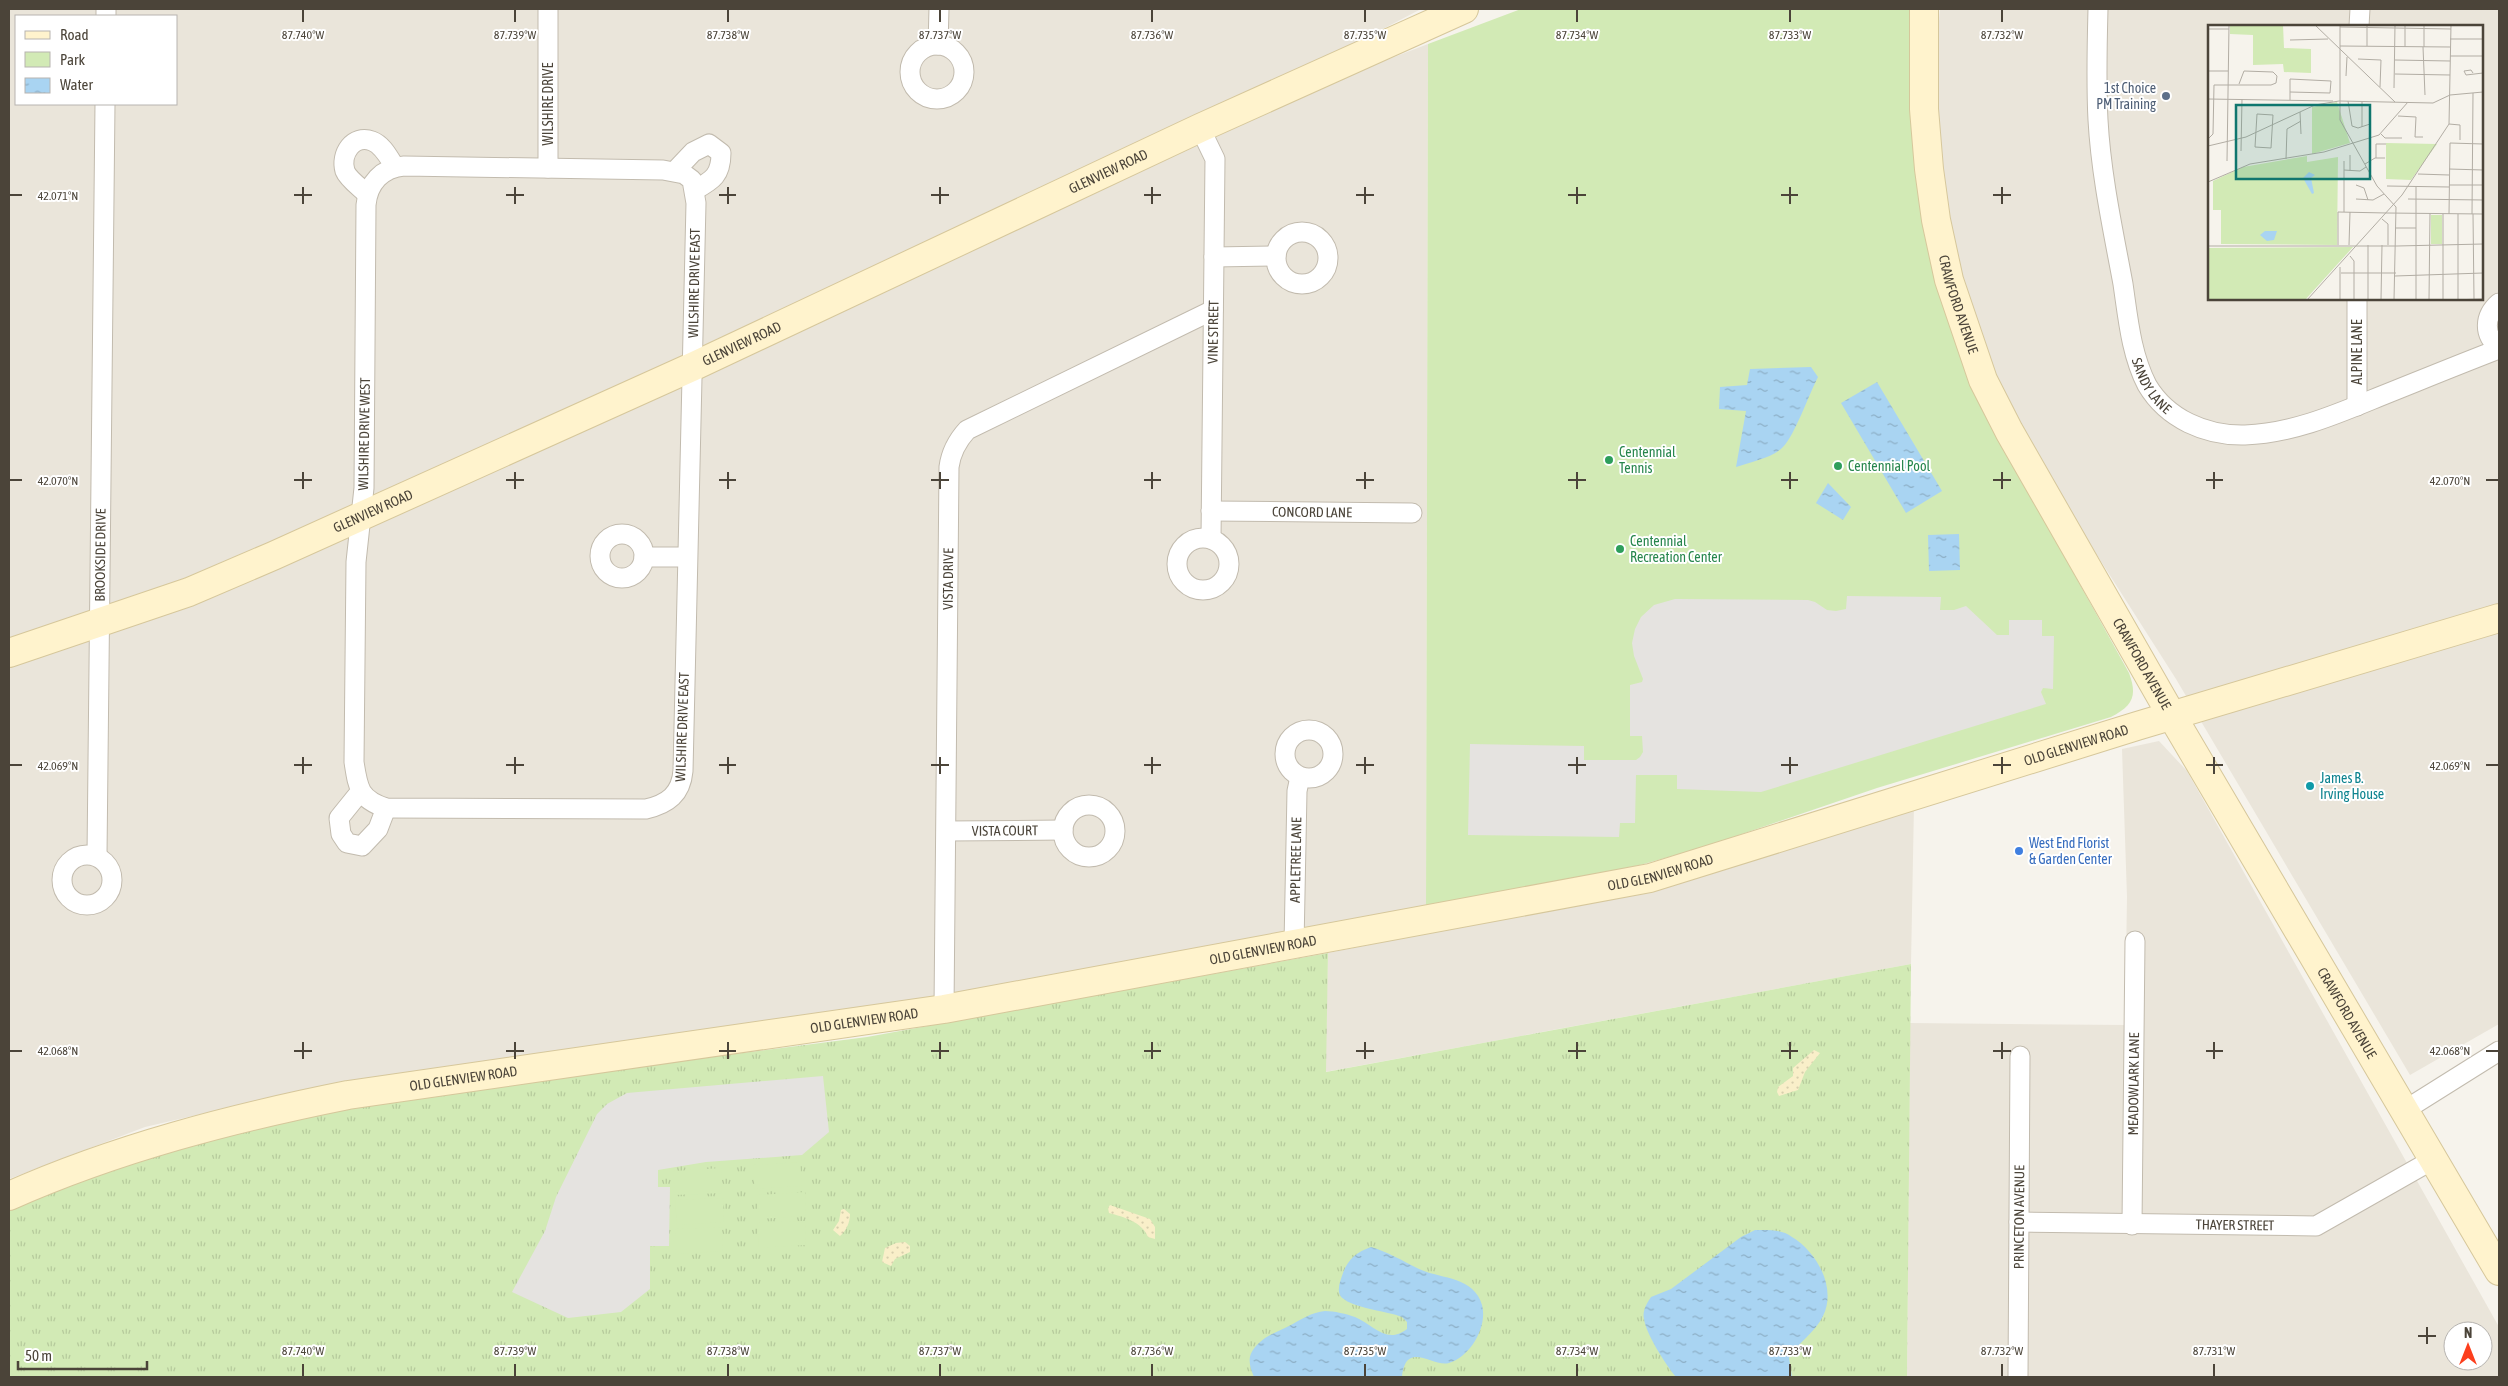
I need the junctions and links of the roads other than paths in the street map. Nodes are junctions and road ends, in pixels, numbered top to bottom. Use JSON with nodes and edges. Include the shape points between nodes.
{"nodes":[{"id":1,"x":548,"y":9,"type":"edge"},
{"id":2,"x":939,"y":9,"type":"edge"},
{"id":3,"x":1464,"y":9,"type":"edge"},
{"id":4,"x":1924,"y":9,"type":"edge"},
{"id":5,"x":2098,"y":9,"type":"edge"},
{"id":6,"x":2360,"y":9,"type":"edge"},
{"id":7,"x":2360,"y":25,"type":"edge"},
{"id":8,"x":938,"y":45,"type":"dead end"},
{"id":9,"x":105,"y":105,"type":"edge"},
{"id":10,"x":1200,"y":128,"type":"junction"},
{"id":11,"x":395,"y":167,"type":"junction"},
{"id":12,"x":548,"y":168,"type":"junction"},
{"id":13,"x":675,"y":171,"type":"junction"},
{"id":14,"x":695,"y":190,"type":"junction"},
{"id":15,"x":367,"y":194,"type":"junction"},
{"id":16,"x":1276,"y":256,"type":"dead end"},
{"id":17,"x":1214,"y":258,"type":"junction"},
{"id":18,"x":2357,"y":300,"type":"edge"},
{"id":19,"x":2499,"y":303,"type":"edge"},
{"id":20,"x":1213,"y":310,"type":"junction"},
{"id":21,"x":2499,"y":348,"type":"edge"},
{"id":22,"x":692,"y":368,"type":"junction"},
{"id":23,"x":2356,"y":406,"type":"junction"},
{"id":24,"x":1212,"y":512,"type":"junction"},
{"id":25,"x":1412,"y":513,"type":"dead end"},
{"id":26,"x":362,"y":516,"type":"junction"},
{"id":27,"x":1211,"y":539,"type":"dead end"},
{"id":28,"x":644,"y":557,"type":"dead end"},
{"id":29,"x":686,"y":557,"type":"junction"},
{"id":30,"x":2499,"y":618,"type":"edge"},
{"id":31,"x":99,"y":624,"type":"junction"},
{"id":32,"x":9,"y":653,"type":"edge"},
{"id":33,"x":2172,"y":716,"type":"junction"},
{"id":34,"x":1300,"y":776,"type":"dead end"},
{"id":35,"x":360,"y":792,"type":"junction"},
{"id":36,"x":386,"y":808,"type":"junction"},
{"id":37,"x":1063,"y":830,"type":"dead end"},
{"id":38,"x":947,"y":831,"type":"junction"},
{"id":39,"x":97,"y":856,"type":"dead end"},
{"id":40,"x":2135,"y":941,"type":"dead end"},
{"id":41,"x":1294,"y":945,"type":"junction"},
{"id":42,"x":944,"y":1009,"type":"junction"},
{"id":43,"x":2499,"y":1052,"type":"edge"},
{"id":44,"x":2020,"y":1056,"type":"dead end"},
{"id":45,"x":2404,"y":1110,"type":"junction"},
{"id":46,"x":2434,"y":1159,"type":"junction"},
{"id":47,"x":9,"y":1196,"type":"edge"},
{"id":48,"x":2019,"y":1222,"type":"junction"},
{"id":49,"x":2132,"y":1225,"type":"junction"},
{"id":50,"x":2499,"y":1270,"type":"edge"},
{"id":51,"x":2018,"y":1377,"type":"edge"}],
"edges":[{"from":1,"to":12,"type":"street","name":"WILSHIRE DRIVE"},
{"from":2,"to":8,"type":"street"},
{"from":3,"to":10,"type":"main road","name":"GLENVIEW ROAD"},
{"from":4,"to":33,"type":"main road","name":"CRAWFORD AVENUE","via":[[1928,169],[1949,280],[1983,380]]},
{"from":5,"to":23,"type":"street","name":"SANDY LANE","via":[[2098,122],[2108,200],[2135,358],[2148,385],[2160,403],[2178,417],[2196,428],[2221,433],[2244,435],[2285,430]]},
{"from":6,"to":7,"type":"street"},
{"from":9,"to":31,"type":"street","name":"BROOKSIDE DRIVE"},
{"from":10,"to":17,"type":"street","name":"VINE STREET","via":[[1215,159]]},
{"from":10,"to":22,"type":"main road","name":"GLENVIEW ROAD"},
{"from":11,"to":12,"type":"street"},
{"from":11,"to":15,"type":"street","via":[[376,178]]},
{"from":11,"to":15,"type":"street","via":[[384,149],[372,141],[360,140],[349,146],[344,159],[346,173]]},
{"from":12,"to":13,"type":"street"},
{"from":13,"to":14,"type":"street","via":[[692,180]]},
{"from":13,"to":14,"type":"street","via":[[693,152],[709,144],[721,153],[721,165],[714,179]]},
{"from":14,"to":22,"type":"street","name":"WILSHIRE DRIVE EAST"},
{"from":15,"to":26,"type":"street","name":"WILSHIRE DRIVE WEST"},
{"from":16,"to":17,"type":"street"},
{"from":17,"to":20,"type":"street","name":"VINE STREET"},
{"from":18,"to":23,"type":"street","name":"ALPINE LANE"},
{"from":19,"to":21,"type":"street","name":"SANDY LANE","via":[[2492,310],[2487,326],[2489,335]]},
{"from":20,"to":24,"type":"street","name":"VINE STREET"},
{"from":20,"to":38,"type":"street","name":"VISTA DRIVE","via":[[967,430],[958,440],[948,467]]},
{"from":21,"to":23,"type":"street","name":"SANDY LANE"},
{"from":22,"to":26,"type":"main road","name":"GLENVIEW ROAD"},
{"from":22,"to":29,"type":"street","name":"WILSHIRE DRIVE EAST"},
{"from":24,"to":25,"type":"street","name":"CONCORD LANE"},
{"from":24,"to":27,"type":"street","name":"VINE STREET"},
{"from":26,"to":31,"type":"main road","name":"GLENVIEW ROAD","via":[[189,592]]},
{"from":26,"to":35,"type":"street","name":"WILSHIRE DRIVE WEST","via":[[356,562],[354,762]]},
{"from":28,"to":29,"type":"street"},
{"from":29,"to":36,"type":"street","name":"WILSHIRE DRIVE EAST","via":[[684,771],[680,789],[666,802],[646,809]]},
{"from":30,"to":33,"type":"main road","name":"OLD GLENVIEW ROAD"},
{"from":31,"to":32,"type":"main road","name":"GLENVIEW ROAD"},
{"from":31,"to":39,"type":"street","name":"BROOKSIDE DRIVE"},
{"from":33,"to":41,"type":"main road","name":"OLD GLENVIEW ROAD","via":[[1650,878]]},
{"from":33,"to":45,"type":"main road","name":"CRAWFORD AVENUE"},
{"from":34,"to":41,"type":"street","name":"APPLETREE LANE"},
{"from":35,"to":36,"type":"street","via":[[368,800]]},
{"from":35,"to":36,"type":"street","via":[[339,818],[341,834],[347,843],[362,846],[378,829]]},
{"from":37,"to":38,"type":"street","name":"VISTA COURT"},
{"from":38,"to":42,"type":"street","name":"VISTA DRIVE"},
{"from":40,"to":49,"type":"street","name":"MEADOWLARK LANE"},
{"from":41,"to":42,"type":"main road","name":"OLD GLENVIEW ROAD"},
{"from":42,"to":47,"type":"main road","name":"OLD GLENVIEW ROAD","via":[[348,1095],[260,1113],[95,1162]]},
{"from":43,"to":45,"type":"street"},
{"from":44,"to":48,"type":"street","name":"PRINCETON AVENUE"},
{"from":45,"to":46,"type":"main road","name":"CRAWFORD AVENUE"},
{"from":46,"to":49,"type":"street","name":"THAYER STREET","via":[[2316,1226]]},
{"from":46,"to":50,"type":"main road","name":"CRAWFORD AVENUE"},
{"from":48,"to":49,"type":"street","name":"THAYER STREET"},
{"from":48,"to":51,"type":"street","name":"PRINCETON AVENUE"}]}
